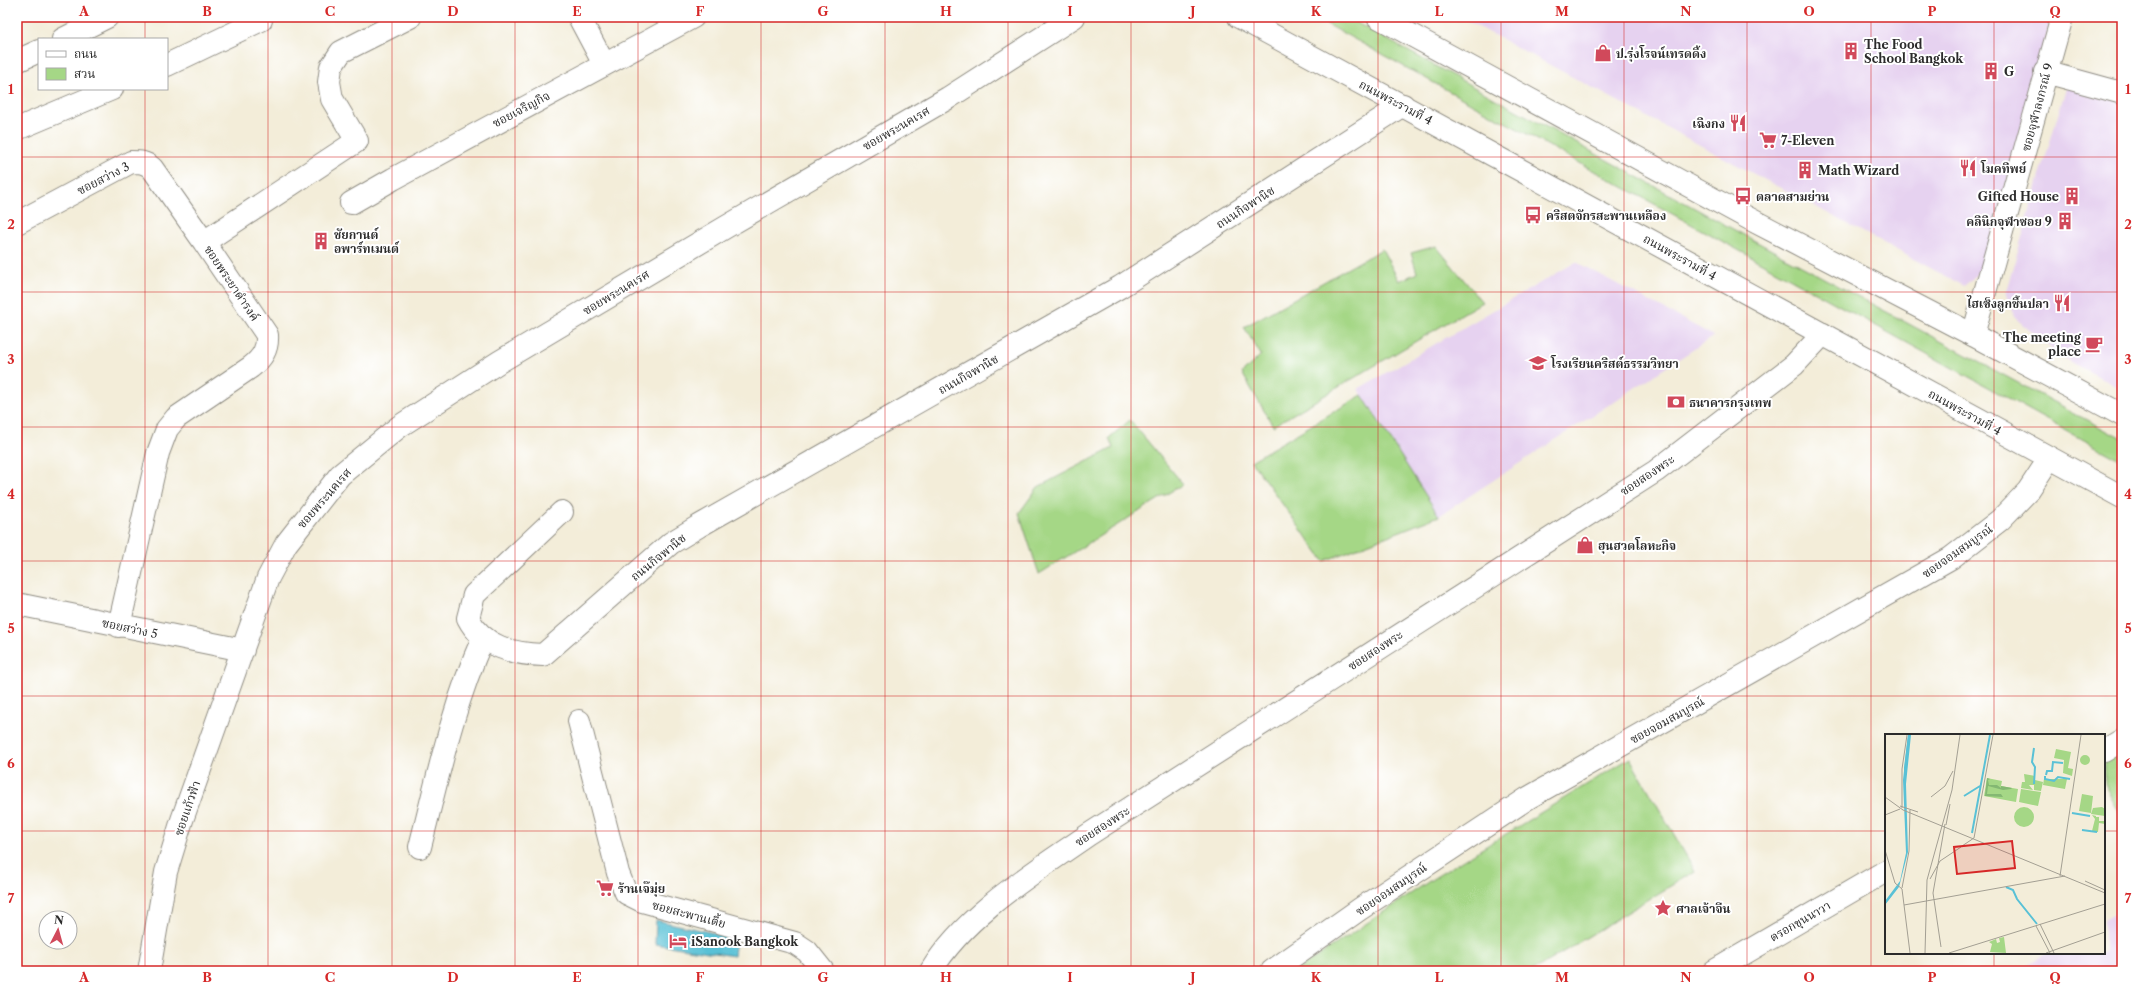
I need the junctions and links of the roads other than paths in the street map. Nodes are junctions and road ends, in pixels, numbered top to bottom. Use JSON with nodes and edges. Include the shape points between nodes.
{"nodes":[{"id":1,"x":107,"y":17,"type":"edge"},
{"id":2,"x":410,"y":17,"type":"edge"},
{"id":3,"x":579,"y":17,"type":"edge"},
{"id":4,"x":693,"y":17,"type":"edge"},
{"id":5,"x":1074,"y":17,"type":"edge"},
{"id":6,"x":1239,"y":17,"type":"edge"},
{"id":7,"x":1378,"y":17,"type":"edge"},
{"id":8,"x":2062,"y":17,"type":"edge"},
{"id":9,"x":261,"y":20,"type":"dead end"},
{"id":10,"x":65,"y":38,"type":"edge"},
{"id":11,"x":38,"y":51,"type":"edge"},
{"id":12,"x":17,"y":61,"type":"edge"},
{"id":13,"x":604,"y":64,"type":"junction"},
{"id":14,"x":168,"y":65,"type":"edge"},
{"id":15,"x":2045,"y":72,"type":"junction"},
{"id":16,"x":110,"y":90,"type":"edge"},
{"id":17,"x":2122,"y":93,"type":"edge"},
{"id":18,"x":1403,"y":105,"type":"junction"},
{"id":19,"x":17,"y":130,"type":"edge"},
{"id":20,"x":351,"y":203,"type":"dead end"},
{"id":21,"x":17,"y":223,"type":"edge"},
{"id":22,"x":204,"y":242,"type":"junction"},
{"id":23,"x":1823,"y":334,"type":"junction"},
{"id":24,"x":1973,"y":335,"type":"junction"},
{"id":25,"x":2122,"y":415,"type":"edge"},
{"id":26,"x":2049,"y":459,"type":"junction"},
{"id":27,"x":2122,"y":497,"type":"edge"},
{"id":28,"x":562,"y":512,"type":"dead end"},
{"id":29,"x":17,"y":604,"type":"edge"},
{"id":30,"x":119,"y":626,"type":"junction"},
{"id":31,"x":483,"y":638,"type":"junction"},
{"id":32,"x":243,"y":650,"type":"junction"},
{"id":33,"x":579,"y":721,"type":"dead end"},
{"id":34,"x":2122,"y":740,"type":"edge"},
{"id":35,"x":2105,"y":750,"type":"edge"},
{"id":36,"x":420,"y":847,"type":"dead end"},
{"id":37,"x":1885,"y":872,"type":"edge"},
{"id":38,"x":149,"y":971,"type":"edge"},
{"id":39,"x":823,"y":971,"type":"edge"},
{"id":40,"x":931,"y":971,"type":"edge"},
{"id":41,"x":1272,"y":971,"type":"edge"},
{"id":42,"x":1714,"y":971,"type":"edge"}],
"edges":[{"from":1,"to":10,"type":"main road"},
{"from":2,"to":22,"type":"main road","name":"ซอยพระยาดำรงค์","via":[[341,52],[331,67],[332,99],[357,141]]},
{"from":3,"to":13,"type":"main road"},
{"from":4,"to":13,"type":"main road","name":"ซอยเจริญกิจ"},
{"from":5,"to":32,"type":"main road","name":"ซอยพระนคเรศ","via":[[948,98],[499,362],[400,426],[340,475],[286,544],[268,578]]},
{"from":6,"to":18,"type":"main road","name":"ถนนพระรามที่ 4"},
{"from":7,"to":24,"type":"main road","via":[[1750,219]]},
{"from":8,"to":15,"type":"main road","name":"ซอยจุฬาลงกรณ์ 9"},
{"from":9,"to":14,"type":"main road"},
{"from":11,"to":12,"type":"main road"},
{"from":13,"to":20,"type":"main road","name":"ซอยเจริญกิจ"},
{"from":15,"to":17,"type":"main road"},
{"from":15,"to":24,"type":"main road","name":"ซอยจุฬาลงกรณ์ 9"},
{"from":16,"to":19,"type":"main road"},
{"from":18,"to":23,"type":"main road","name":"ถนนพระรามที่ 4"},
{"from":18,"to":31,"type":"main road","name":"ถนนกิจพานิช","via":[[1120,287],[670,544],[543,655],[504,648]]},
{"from":21,"to":22,"type":"main road","name":"ซอยสว่าง 3","via":[[131,162],[141,162],[152,168]]},
{"from":22,"to":30,"type":"main road","name":"ซอยพระยาดำรงค์","via":[[267,335],[267,345],[260,360],[251,368],[176,418],[167,429],[158,454]]},
{"from":23,"to":26,"type":"main road","name":"ถนนพระรามที่ 4"},
{"from":23,"to":40,"type":"main road","name":"ซอยสองพระ","via":[[1794,365],[1656,471],[1088,835],[1030,875],[982,912]]},
{"from":24,"to":25,"type":"main road"},
{"from":26,"to":27,"type":"main road","name":"ถนนพระรามที่ 4"},
{"from":26,"to":41,"type":"main road","name":"ซอยจอมสมบูรณ์","via":[[2028,491],[2000,520],[1951,558],[1528,798],[1360,909]]},
{"from":28,"to":31,"type":"main road","via":[[474,596],[468,618]]},
{"from":29,"to":30,"type":"main road","name":"ซอยสว่าง 5"},
{"from":30,"to":32,"type":"main road","name":"ซอยสว่าง 5"},
{"from":31,"to":36,"type":"main road","via":[[468,672],[450,728]]},
{"from":32,"to":38,"type":"main road","name":"ซอยแก้วฟ้า","via":[[173,850],[158,911]]},
{"from":33,"to":39,"type":"main road","name":"ซอยสะพานเตี้ย","via":[[618,873],[626,893],[642,901],[795,942],[807,951]]},
{"from":34,"to":35,"type":"main road"},
{"from":37,"to":42,"type":"main road","name":"ตรอกขุนนาวา"}]}
